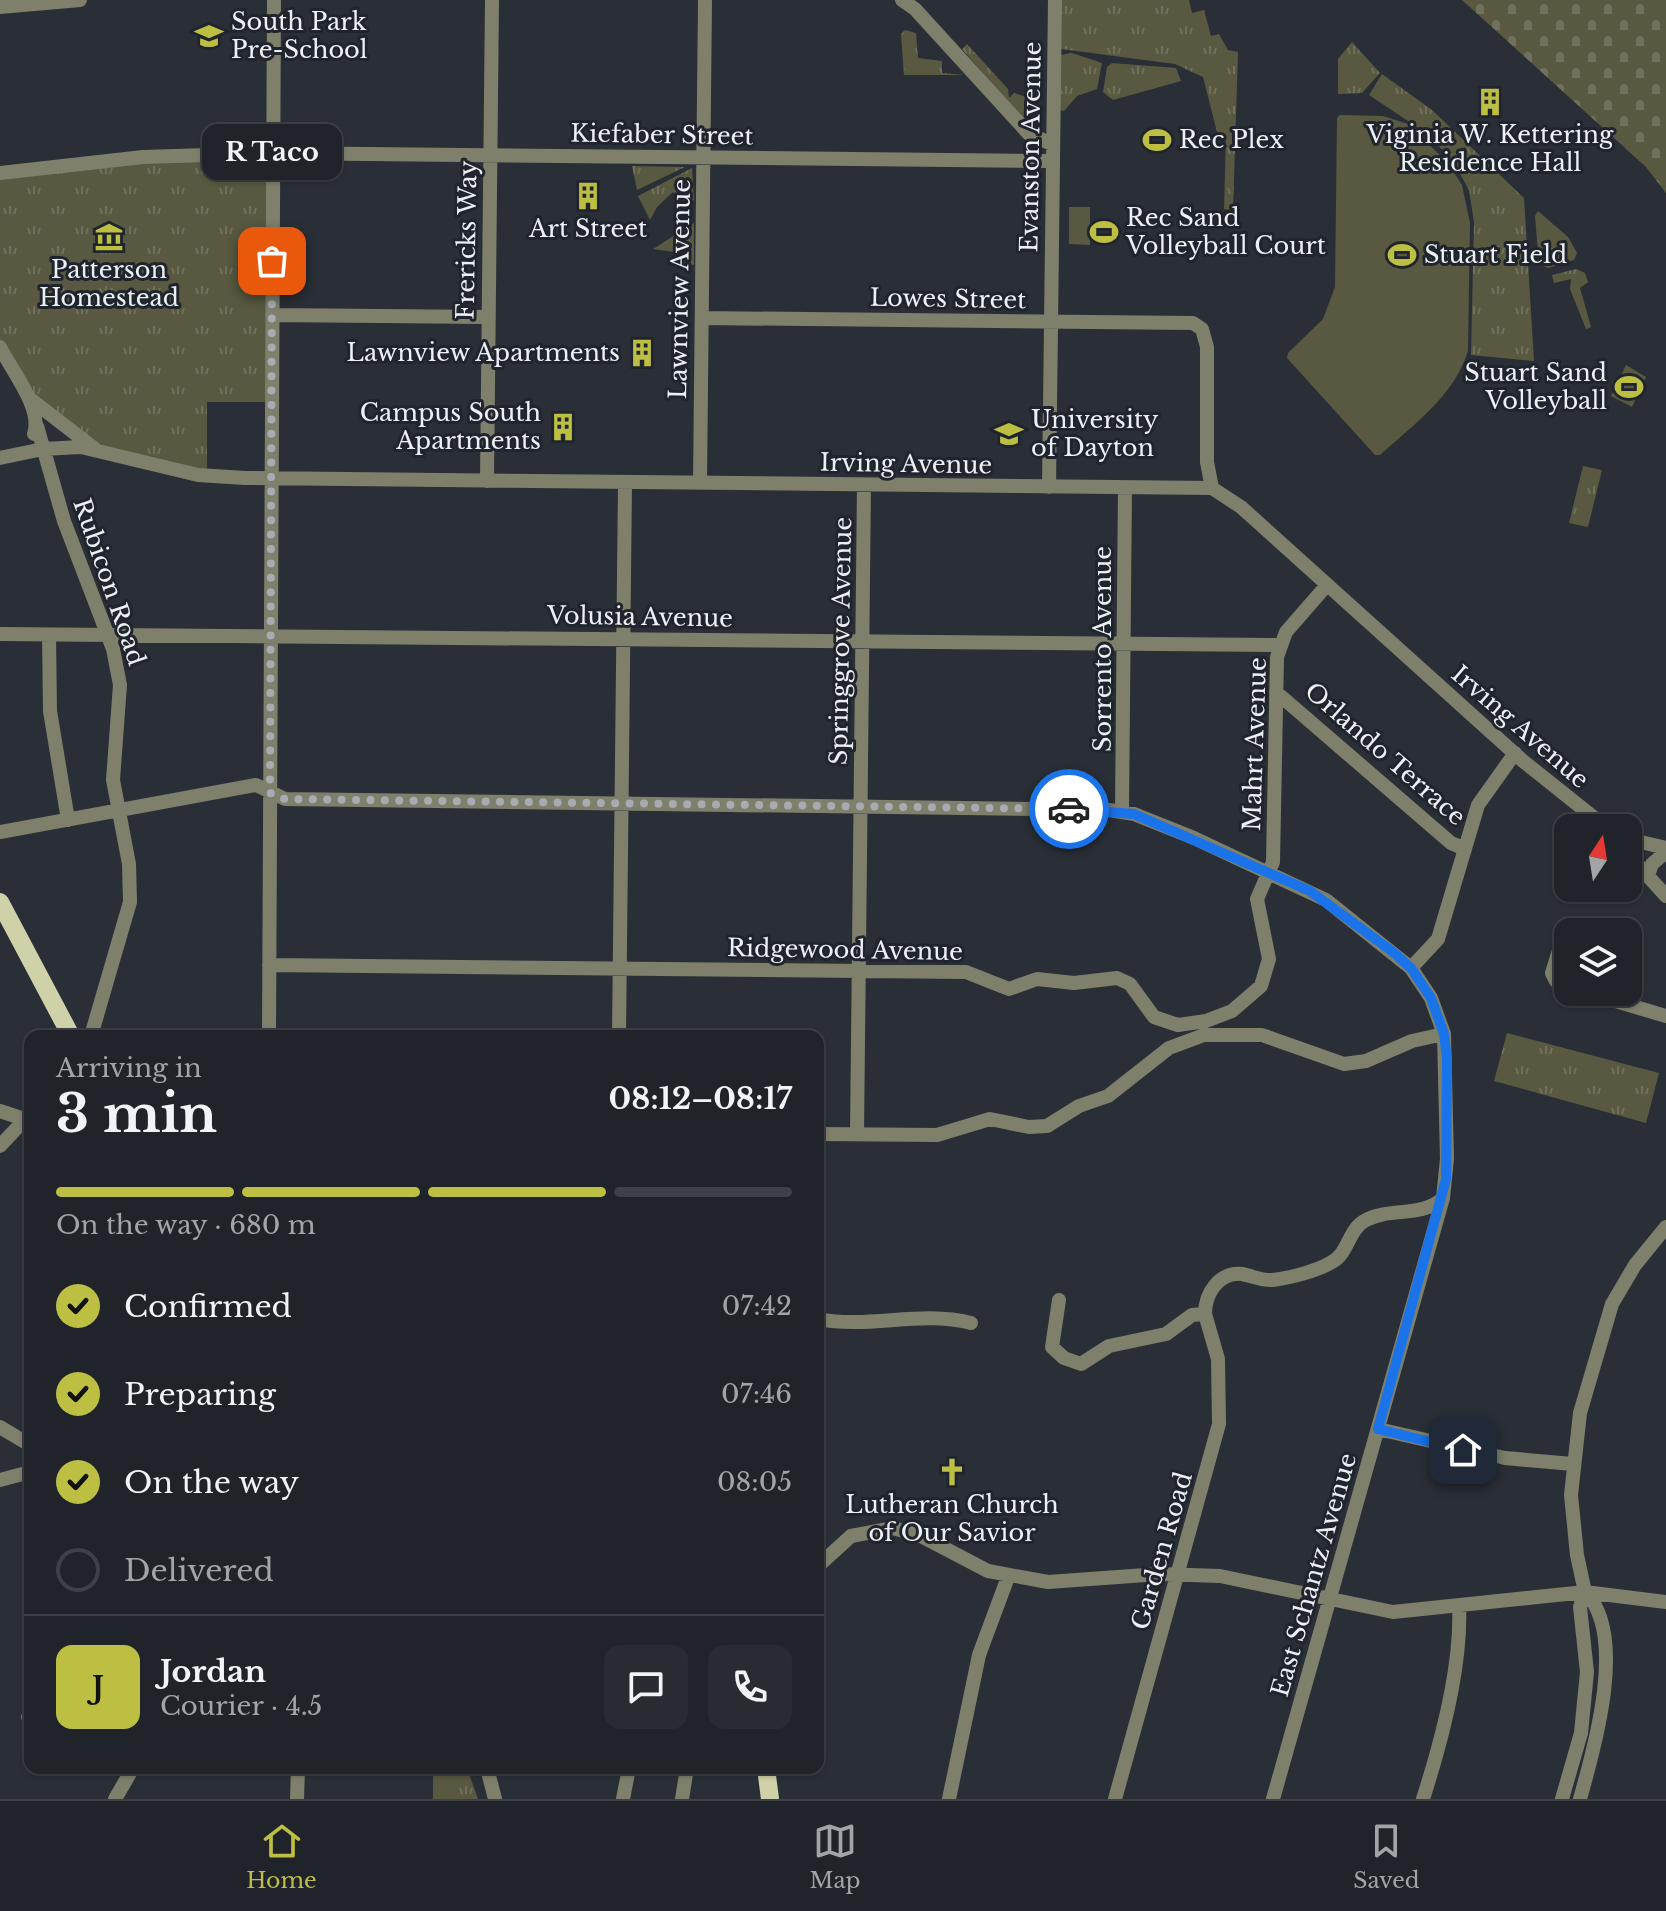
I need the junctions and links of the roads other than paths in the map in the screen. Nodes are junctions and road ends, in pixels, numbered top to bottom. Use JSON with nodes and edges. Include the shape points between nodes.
{"nodes":[{"id":1,"x":80,"y":0,"type":"edge"},
{"id":2,"x":274,"y":0,"type":"edge"},
{"id":3,"x":492,"y":0,"type":"edge"},
{"id":4,"x":705,"y":0,"type":"edge"},
{"id":5,"x":902,"y":0,"type":"edge"},
{"id":6,"x":1055,"y":0,"type":"edge"},
{"id":7,"x":1,"y":7,"type":"edge"},
{"id":8,"x":1052,"y":144,"type":"junction"},
{"id":9,"x":272,"y":153,"type":"junction"},
{"id":10,"x":490,"y":155,"type":"junction"},
{"id":11,"x":704,"y":158,"type":"junction"},
{"id":12,"x":1052,"y":161,"type":"junction"},
{"id":13,"x":0,"y":173,"type":"edge"},
{"id":14,"x":272,"y":315,"type":"junction"},
{"id":15,"x":488,"y":317,"type":"junction"},
{"id":16,"x":702,"y":318,"type":"junction"},
{"id":17,"x":1050,"y":322,"type":"junction"},
{"id":18,"x":0,"y":347,"type":"edge"},
{"id":19,"x":26,"y":395,"type":"junction"},
{"id":20,"x":37,"y":426,"type":"junction"},
{"id":21,"x":44,"y":449,"type":"junction"},
{"id":22,"x":97,"y":450,"type":"junction"},
{"id":23,"x":16,"y":454,"type":"junction"},
{"id":24,"x":0,"y":458,"type":"edge"},
{"id":25,"x":270,"y":478,"type":"junction"},
{"id":26,"x":487,"y":481,"type":"junction"},
{"id":27,"x":625,"y":483,"type":"junction"},
{"id":28,"x":700,"y":483,"type":"junction"},
{"id":29,"x":864,"y":485,"type":"junction"},
{"id":30,"x":1049,"y":487,"type":"junction"},
{"id":31,"x":1125,"y":488,"type":"junction"},
{"id":32,"x":1212,"y":488,"type":"junction"},
{"id":33,"x":1327,"y":585,"type":"junction"},
{"id":34,"x":0,"y":634,"type":"edge"},
{"id":35,"x":49,"y":635,"type":"junction"},
{"id":36,"x":109,"y":635,"type":"junction"},
{"id":37,"x":269,"y":635,"type":"junction"},
{"id":38,"x":623,"y":639,"type":"junction"},
{"id":39,"x":863,"y":642,"type":"junction"},
{"id":40,"x":1126,"y":644,"type":"junction"},
{"id":41,"x":1279,"y":645,"type":"junction"},
{"id":42,"x":1276,"y":692,"type":"junction"},
{"id":43,"x":1515,"y":753,"type":"junction"},
{"id":44,"x":270,"y":793,"type":"junction"},
{"id":45,"x":622,"y":805,"type":"junction"},
{"id":46,"x":861,"y":807,"type":"junction"},
{"id":47,"x":118,"y":809,"type":"junction"},
{"id":48,"x":1122,"y":811,"type":"junction"},
{"id":49,"x":1590,"y":814,"type":"edge"},
{"id":50,"x":68,"y":820,"type":"junction"},
{"id":51,"x":0,"y":832,"type":"edge"},
{"id":52,"x":1642,"y":843,"type":"edge"},
{"id":53,"x":1465,"y":849,"type":"junction"},
{"id":54,"x":1666,"y":850,"type":"edge"},
{"id":55,"x":1642,"y":869,"type":"edge"},
{"id":56,"x":1270,"y":872,"type":"junction"},
{"id":57,"x":1648,"y":875,"type":"junction"},
{"id":58,"x":1666,"y":896,"type":"edge"},
{"id":59,"x":0,"y":902,"type":"edge"},
{"id":60,"x":269,"y":965,"type":"junction"},
{"id":61,"x":1411,"y":968,"type":"junction"},
{"id":62,"x":620,"y":970,"type":"junction"},
{"id":63,"x":858,"y":972,"type":"junction"},
{"id":64,"x":1632,"y":1006,"type":"edge"},
{"id":65,"x":1666,"y":1016,"type":"edge"},
{"id":66,"x":1171,"y":1025,"type":"junction"},
{"id":67,"x":68,"y":1030,"type":"edge"},
{"id":68,"x":93,"y":1030,"type":"edge"},
{"id":69,"x":269,"y":1030,"type":"edge"},
{"id":70,"x":619,"y":1030,"type":"edge"},
{"id":71,"x":1444,"y":1034,"type":"junction"},
{"id":72,"x":1185,"y":1040,"type":"junction"},
{"id":73,"x":0,"y":1111,"type":"edge"},
{"id":74,"x":24,"y":1115,"type":"edge"},
{"id":75,"x":24,"y":1119,"type":"edge"},
{"id":76,"x":824,"y":1134,"type":"edge"},
{"id":77,"x":857,"y":1134,"type":"junction"},
{"id":78,"x":0,"y":1146,"type":"edge"},
{"id":79,"x":1443,"y":1198,"type":"junction"},
{"id":80,"x":1666,"y":1227,"type":"edge"},
{"id":81,"x":1059,"y":1300,"type":"dead end"},
{"id":82,"x":1205,"y":1314,"type":"junction"},
{"id":83,"x":824,"y":1320,"type":"edge"},
{"id":84,"x":971,"y":1323,"type":"dead end"},
{"id":85,"x":0,"y":1427,"type":"edge"},
{"id":86,"x":1378,"y":1429,"type":"junction"},
{"id":87,"x":24,"y":1441,"type":"edge"},
{"id":88,"x":1573,"y":1464,"type":"junction"},
{"id":89,"x":24,"y":1474,"type":"edge"},
{"id":90,"x":0,"y":1480,"type":"edge"},
{"id":91,"x":824,"y":1561,"type":"edge"},
{"id":92,"x":1180,"y":1574,"type":"junction"},
{"id":93,"x":1008,"y":1577,"type":"junction"},
{"id":94,"x":1585,"y":1592,"type":"junction"},
{"id":95,"x":1329,"y":1599,"type":"junction"},
{"id":96,"x":1666,"y":1602,"type":"edge"},
{"id":97,"x":1459,"y":1606,"type":"junction"},
{"id":98,"x":130,"y":1774,"type":"edge"},
{"id":99,"x":298,"y":1774,"type":"edge"},
{"id":100,"x":489,"y":1774,"type":"edge"},
{"id":101,"x":628,"y":1774,"type":"edge"},
{"id":102,"x":686,"y":1774,"type":"edge"},
{"id":103,"x":767,"y":1774,"type":"edge"},
{"id":104,"x":115,"y":1799,"type":"edge"},
{"id":105,"x":297,"y":1799,"type":"edge"},
{"id":106,"x":495,"y":1799,"type":"edge"},
{"id":107,"x":623,"y":1799,"type":"edge"},
{"id":108,"x":682,"y":1799,"type":"edge"},
{"id":109,"x":770,"y":1799,"type":"edge"},
{"id":110,"x":949,"y":1799,"type":"edge"},
{"id":111,"x":1115,"y":1799,"type":"edge"},
{"id":112,"x":1273,"y":1799,"type":"edge"},
{"id":113,"x":1423,"y":1799,"type":"edge"},
{"id":114,"x":1562,"y":1799,"type":"edge"},
{"id":115,"x":1580,"y":1799,"type":"edge"}],
"edges":[{"from":1,"to":7,"type":"street"},
{"from":2,"to":9,"type":"street"},
{"from":3,"to":10,"type":"street","name":"Frericks Way"},
{"from":4,"to":11,"type":"street","name":"Lawnview Avenue"},
{"from":5,"to":8,"type":"street","via":[[1029,134]]},
{"from":6,"to":8,"type":"street","name":"Evanston Avenue"},
{"from":8,"to":12,"type":"street","name":"Evanston Avenue"},
{"from":9,"to":10,"type":"street","name":"Kiefaber Street"},
{"from":9,"to":13,"type":"street","name":"Kiefaber Street","via":[[143,157]]},
{"from":9,"to":14,"type":"street"},
{"from":10,"to":11,"type":"street","name":"Kiefaber Street"},
{"from":10,"to":15,"type":"street","name":"Frericks Way"},
{"from":11,"to":12,"type":"street","name":"Kiefaber Street"},
{"from":11,"to":16,"type":"street","name":"Lawnview Avenue"},
{"from":12,"to":17,"type":"street","name":"Evanston Avenue"},
{"from":14,"to":15,"type":"street"},
{"from":14,"to":25,"type":"street"},
{"from":15,"to":26,"type":"street","name":"Frericks Way"},
{"from":16,"to":17,"type":"street","name":"Lowes Street"},
{"from":16,"to":28,"type":"street","name":"Lawnview Avenue"},
{"from":17,"to":30,"type":"street","name":"Evanston Avenue"},
{"from":17,"to":32,"type":"street","name":"Lowes Street","via":[[1193,323],[1202,329]]},
{"from":18,"to":19,"type":"street","name":"Rubicon Road"},
{"from":19,"to":20,"type":"street","name":"Rubicon Road"},
{"from":19,"to":22,"type":"street","name":"Rubicon Road"},
{"from":20,"to":21,"type":"street","name":"Rubicon Road"},
{"from":20,"to":23,"type":"street","via":[[30,444]]},
{"from":21,"to":22,"type":"street"},
{"from":21,"to":23,"type":"street"},
{"from":21,"to":36,"type":"street","name":"Rubicon Road","via":[[64,521]]},
{"from":22,"to":25,"type":"street","name":"Irving Avenue","via":[[198,475]]},
{"from":23,"to":24,"type":"street"},
{"from":25,"to":26,"type":"street","name":"Irving Avenue"},
{"from":25,"to":37,"type":"street"},
{"from":26,"to":27,"type":"street","name":"Irving Avenue"},
{"from":27,"to":28,"type":"street","name":"Irving Avenue"},
{"from":27,"to":38,"type":"street"},
{"from":28,"to":29,"type":"street","name":"Irving Avenue"},
{"from":29,"to":30,"type":"street","name":"Irving Avenue"},
{"from":29,"to":39,"type":"street","name":"Springgrove Avenue"},
{"from":30,"to":31,"type":"street","name":"Irving Avenue"},
{"from":31,"to":32,"type":"street","name":"Irving Avenue"},
{"from":31,"to":40,"type":"street","name":"Sorrento Avenue"},
{"from":32,"to":33,"type":"street","name":"Irving Avenue","via":[[1241,507]]},
{"from":33,"to":41,"type":"street","name":"Mahrt Avenue"},
{"from":33,"to":43,"type":"street","name":"Irving Avenue"},
{"from":34,"to":35,"type":"street","name":"Volusia Avenue"},
{"from":35,"to":36,"type":"street","name":"Volusia Avenue"},
{"from":35,"to":50,"type":"street","via":[[50,711]]},
{"from":36,"to":37,"type":"street","name":"Volusia Avenue"},
{"from":36,"to":47,"type":"street","name":"Rubicon Road","via":[[120,685],[113,768]]},
{"from":37,"to":38,"type":"street","name":"Volusia Avenue"},
{"from":37,"to":44,"type":"street"},
{"from":38,"to":39,"type":"street","name":"Volusia Avenue"},
{"from":38,"to":45,"type":"street"},
{"from":39,"to":40,"type":"street","name":"Volusia Avenue"},
{"from":39,"to":46,"type":"street","name":"Springgrove Avenue"},
{"from":40,"to":41,"type":"street","name":"Volusia Avenue"},
{"from":40,"to":48,"type":"street","name":"Sorrento Avenue"},
{"from":41,"to":42,"type":"street","name":"Mahrt Avenue"},
{"from":42,"to":53,"type":"street","name":"Orlando Terrace","via":[[1451,843]]},
{"from":42,"to":56,"type":"street","name":"Mahrt Avenue"},
{"from":43,"to":49,"type":"street","name":"Irving Avenue"},
{"from":43,"to":53,"type":"street","via":[[1481,800]]},
{"from":44,"to":45,"type":"street","name":"East Schantz Avenue","via":[[285,799]]},
{"from":44,"to":47,"type":"street","name":"East Schantz Avenue","via":[[256,785]]},
{"from":44,"to":60,"type":"street"},
{"from":45,"to":46,"type":"street","name":"East Schantz Avenue"},
{"from":45,"to":62,"type":"street"},
{"from":46,"to":48,"type":"street","name":"East Schantz Avenue"},
{"from":46,"to":63,"type":"street","name":"Springgrove Avenue"},
{"from":47,"to":50,"type":"street","name":"East Schantz Avenue"},
{"from":47,"to":68,"type":"street","name":"Rubicon Road","via":[[130,902]]},
{"from":48,"to":56,"type":"street","name":"East Schantz Avenue"},
{"from":50,"to":51,"type":"street","name":"East Schantz Avenue"},
{"from":52,"to":54,"type":"street"},
{"from":53,"to":61,"type":"street","via":[[1438,939]]},
{"from":54,"to":57,"type":"street"},
{"from":55,"to":57,"type":"street"},
{"from":56,"to":61,"type":"street","name":"East Schantz Avenue","via":[[1326,900]]},
{"from":56,"to":66,"type":"street","via":[[1257,899],[1269,959],[1261,986],[1244,1004],[1217,1018]]},
{"from":57,"to":58,"type":"street"},
{"from":59,"to":67,"type":"main road"},
{"from":60,"to":62,"type":"street","name":"Ridgewood Avenue"},
{"from":60,"to":69,"type":"street"},
{"from":61,"to":71,"type":"street","name":"East Schantz Avenue","via":[[1431,998]]},
{"from":62,"to":63,"type":"street","name":"Ridgewood Avenue"},
{"from":62,"to":70,"type":"street"},
{"from":63,"to":66,"type":"street","name":"Ridgewood Avenue","via":[[966,972],[1009,989],[1037,979],[1074,983],[1117,978],[1130,984],[1154,1017]]},
{"from":63,"to":77,"type":"street","name":"Springgrove Avenue"},
{"from":64,"to":65,"type":"street"},
{"from":66,"to":72,"type":"street","name":"Ridgewood Avenue"},
{"from":71,"to":72,"type":"street","via":[[1355,1064],[1329,1062],[1262,1035],[1223,1033]]},
{"from":71,"to":79,"type":"street","name":"East Schantz Avenue"},
{"from":72,"to":77,"type":"street","via":[[1152,1059],[1108,1096],[1047,1126],[990,1119],[937,1135]]},
{"from":73,"to":74,"type":"street"},
{"from":75,"to":78,"type":"street"},
{"from":76,"to":77,"type":"street"},
{"from":79,"to":82,"type":"street","via":[[1429,1207],[1366,1220],[1330,1264],[1276,1279],[1236,1274],[1221,1279],[1207,1296]]},
{"from":79,"to":86,"type":"street","name":"East Schantz Avenue"},
{"from":80,"to":88,"type":"street","via":[[1624,1281],[1603,1327],[1586,1382]]},
{"from":81,"to":82,"type":"street","via":[[1052,1347],[1081,1364],[1120,1342],[1157,1337],[1192,1315]]},
{"from":82,"to":92,"type":"street","name":"Garden Road","via":[[1218,1359],[1219,1424]]},
{"from":83,"to":84,"type":"street","via":[[856,1324],[932,1317]]},
{"from":85,"to":87,"type":"street"},
{"from":86,"to":88,"type":"street","via":[[1505,1458]]},
{"from":86,"to":95,"type":"street","name":"East Schantz Avenue"},
{"from":88,"to":94,"type":"street","via":[[1573,1523]]},
{"from":89,"to":90,"type":"street"},
{"from":91,"to":93,"type":"street","via":[[851,1536],[893,1528]]},
{"from":92,"to":93,"type":"street","via":[[1074,1583]]},
{"from":92,"to":95,"type":"street","via":[[1254,1580]]},
{"from":92,"to":111,"type":"street","name":"Garden Road"},
{"from":93,"to":110,"type":"street","via":[[979,1655]]},
{"from":94,"to":96,"type":"street"},
{"from":94,"to":97,"type":"street"},
{"from":94,"to":114,"type":"street","via":[[1580,1607],[1587,1672],[1583,1723]]},
{"from":94,"to":115,"type":"street","via":[[1598,1613],[1605,1678],[1598,1733]]},
{"from":95,"to":97,"type":"street","via":[[1393,1612]]},
{"from":95,"to":112,"type":"street","name":"East Schantz Avenue"},
{"from":97,"to":113,"type":"street","via":[[1438,1747]]},
{"from":98,"to":104,"type":"street"},
{"from":99,"to":105,"type":"street"},
{"from":100,"to":106,"type":"street"},
{"from":101,"to":107,"type":"street"},
{"from":102,"to":108,"type":"street"},
{"from":103,"to":109,"type":"main road"}]}
